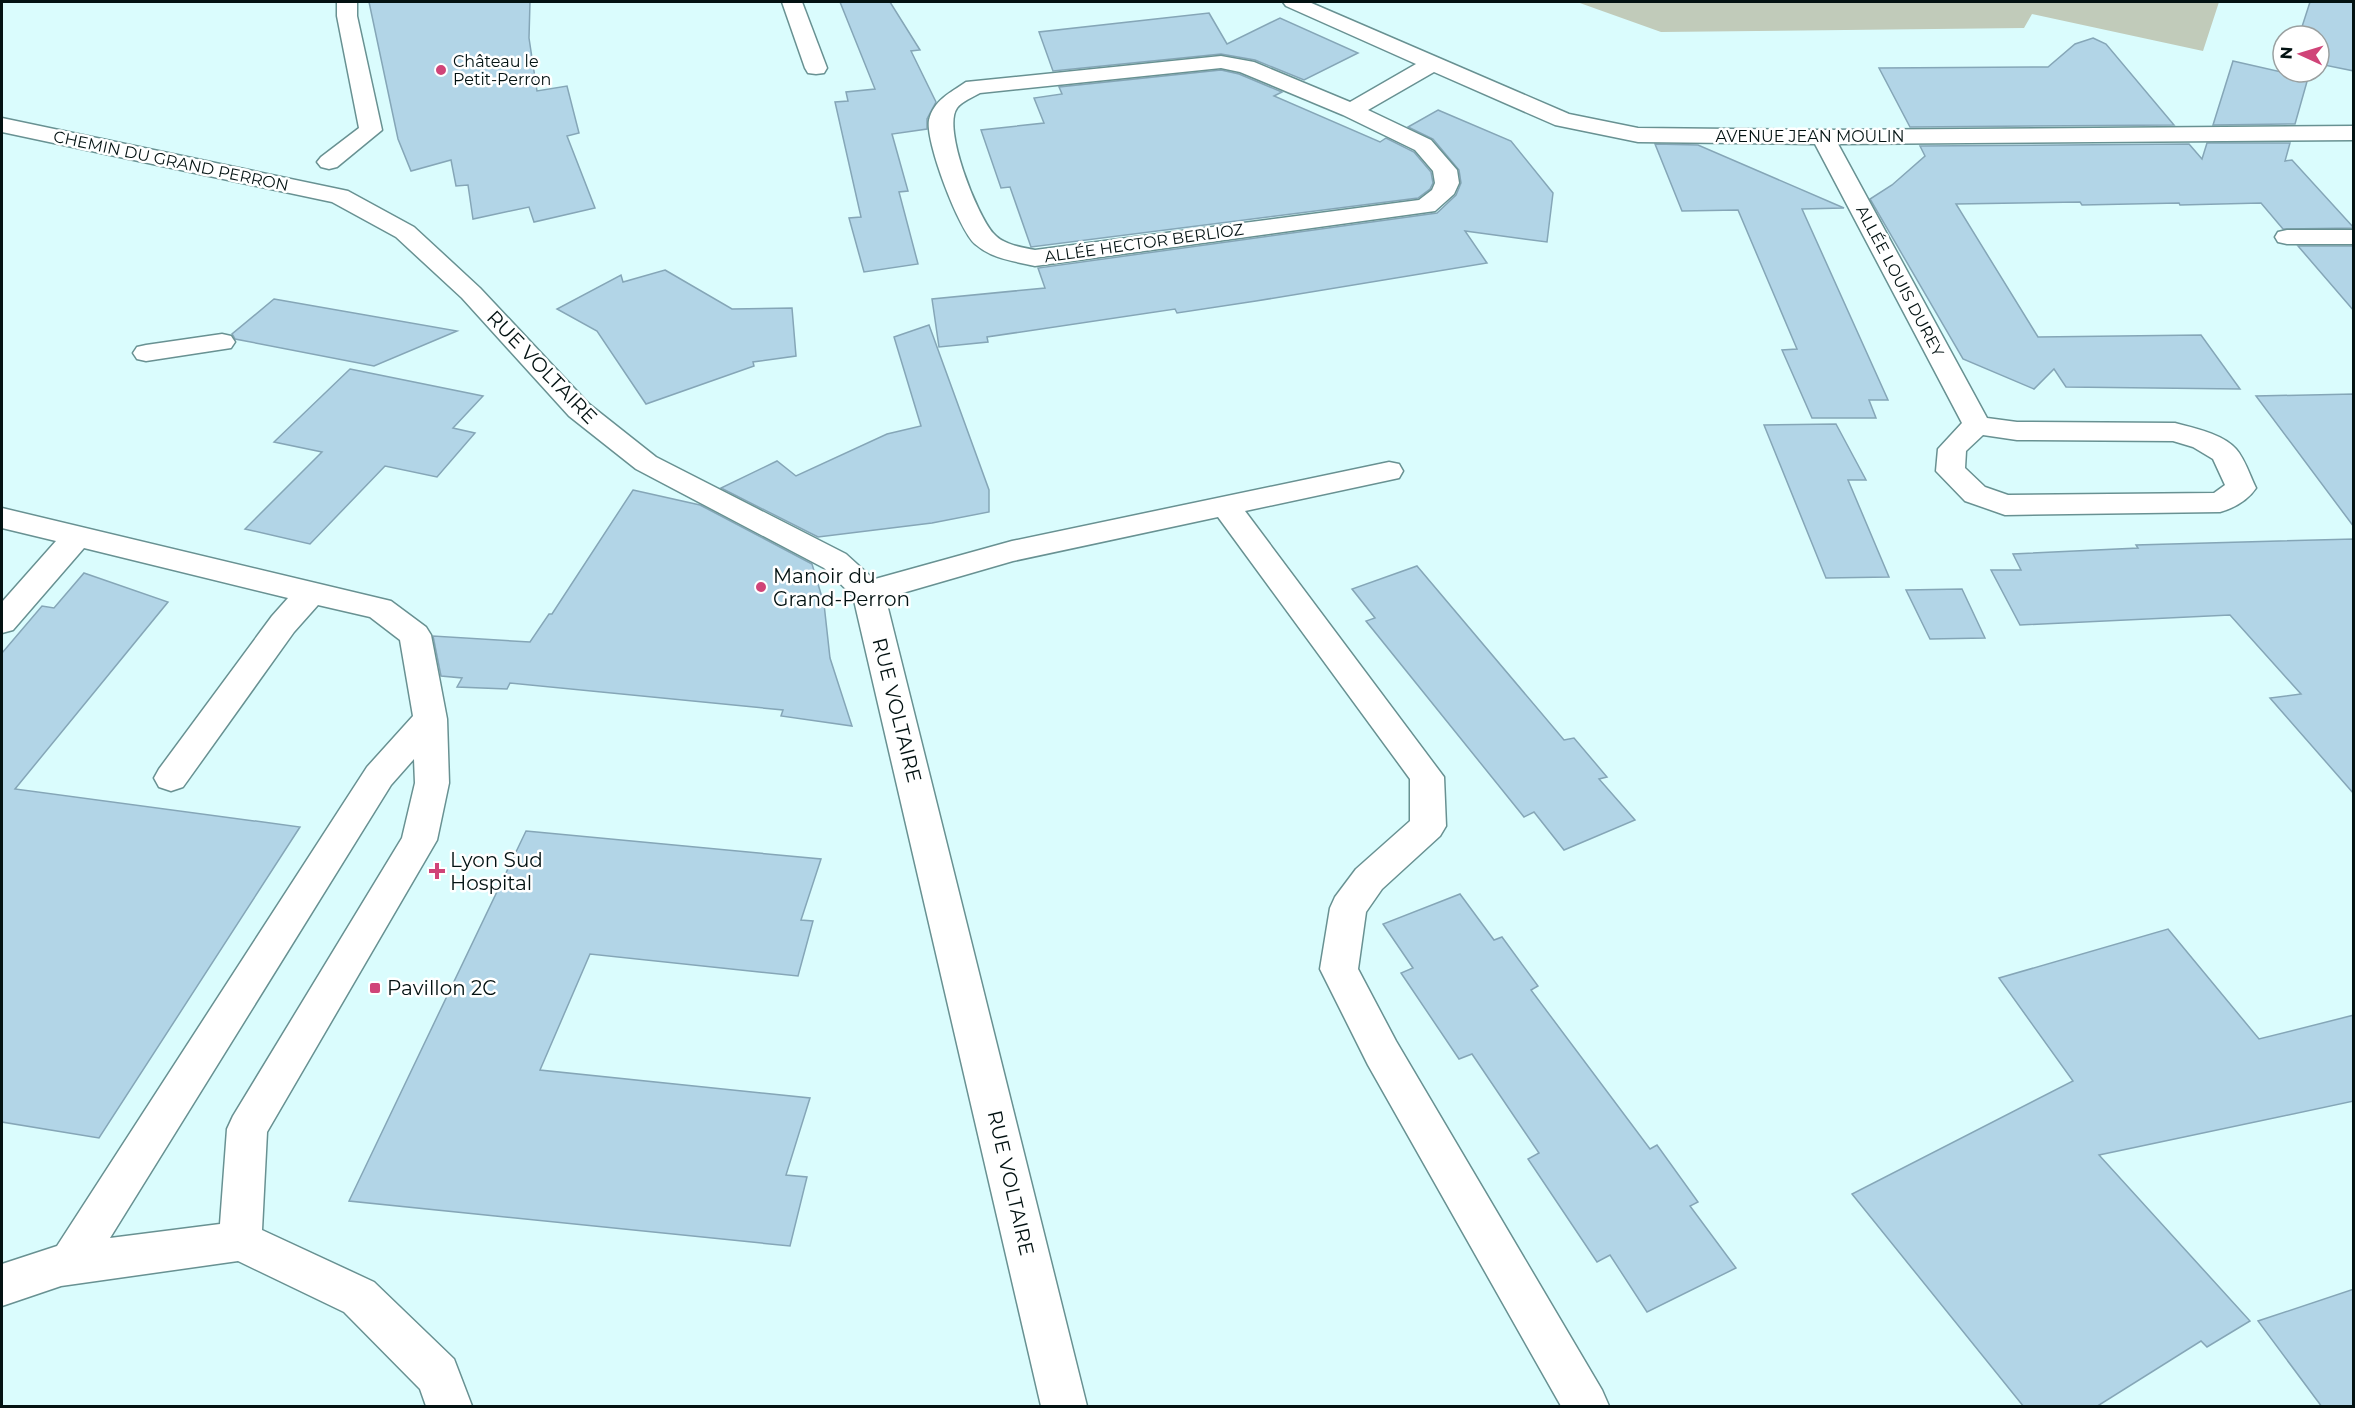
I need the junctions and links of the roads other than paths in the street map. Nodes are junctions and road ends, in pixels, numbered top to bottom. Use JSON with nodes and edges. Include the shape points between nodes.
{"nodes":[{"id":1,"x":347,"y":2,"type":"edge"},
{"id":2,"x":792,"y":2,"type":"edge"},
{"id":3,"x":1293,"y":2,"type":"edge"},
{"id":4,"x":1432,"y":64,"type":"junction"},
{"id":5,"x":816,"y":68,"type":"dead end"},
{"id":6,"x":1351,"y":111,"type":"junction"},
{"id":7,"x":2,"y":125,"type":"edge"},
{"id":8,"x":2354,"y":133,"type":"edge"},
{"id":9,"x":1823,"y":137,"type":"junction"},
{"id":10,"x":329,"y":162,"type":"dead end"},
{"id":11,"x":340,"y":196,"type":"joint"},
{"id":12,"x":2288,"y":237,"type":"dead end"},
{"id":13,"x":2354,"y":237,"type":"edge"},
{"id":14,"x":222,"y":342,"type":"dead end"},
{"id":15,"x":146,"y":353,"type":"dead end"},
{"id":16,"x":1977,"y":425,"type":"junction"},
{"id":17,"x":1389,"y":471,"type":"dead end"},
{"id":18,"x":1225,"y":506,"type":"junction"},
{"id":19,"x":2,"y":518,"type":"edge"},
{"id":20,"x":77,"y":536,"type":"junction"},
{"id":21,"x":311,"y":592,"type":"junction"},
{"id":22,"x":868,"y":592,"type":"junction"},
{"id":23,"x":2,"y":622,"type":"edge"},
{"id":24,"x":430,"y":719,"type":"junction"},
{"id":25,"x":171,"y":778,"type":"dead end"},
{"id":26,"x":240,"y":1241,"type":"junction"},
{"id":27,"x":70,"y":1263,"type":"junction"},
{"id":28,"x":2,"y":1286,"type":"edge"},
{"id":29,"x":449,"y":1407,"type":"edge"},
{"id":30,"x":1064,"y":1407,"type":"edge"},
{"id":31,"x":1586,"y":1407,"type":"edge"}],
"edges":[{"from":1,"to":10,"type":"street","via":[[371,130]]},
{"from":2,"to":5,"type":"street"},
{"from":3,"to":4,"type":"street","name":"AVENUE JEAN MOULIN"},
{"from":4,"to":6,"type":"street"},
{"from":4,"to":9,"type":"street","name":"AVENUE JEAN MOULIN","via":[[1563,120],[1638,135]]},
{"from":6,"to":6,"type":"street","name":"ALLÉE HECTOR BERLIOZ","via":[[1246,67],[1221,62],[974,87],[947,104],[940,122],[952,177],[983,238],[1003,251],[1035,258],[1426,206],[1442,194],[1448,183],[1445,170],[1423,145]]},
{"from":7,"to":11,"type":"street","name":"CHEMIN DU GRAND PERRON"},
{"from":8,"to":9,"type":"street","name":"AVENUE JEAN MOULIN"},
{"from":9,"to":16,"type":"street","name":"ALLÉE LOUIS DUREY"},
{"from":11,"to":22,"type":"street","name":"RUE VOLTAIRE","via":[[405,232],[471,293],[579,410],[646,463],[835,561]]},
{"from":12,"to":13,"type":"street"},
{"from":14,"to":15,"type":"street"},
{"from":16,"to":16,"type":"street","via":[[2017,431],[2175,432],[2203,441],[2225,454],[2241,488],[2220,502],[2006,505],[1975,494],[1950,471],[1952,449]]},
{"from":17,"to":18,"type":"street"},
{"from":18,"to":22,"type":"street","via":[[1012,551]]},
{"from":18,"to":31,"type":"street","via":[[1427,777],[1428,826],[1369,879],[1348,908],[1339,969],[1382,1053]]},
{"from":19,"to":20,"type":"street"},
{"from":20,"to":21,"type":"street"},
{"from":20,"to":23,"type":"street"},
{"from":21,"to":24,"type":"street","via":[[380,609],[415,635]]},
{"from":21,"to":25,"type":"street","via":[[283,624]]},
{"from":22,"to":30,"type":"street","name":"RUE VOLTAIRE"},
{"from":24,"to":26,"type":"street","via":[[432,783],[419,840],[248,1129]]},
{"from":24,"to":27,"type":"street","via":[[379,776]]},
{"from":26,"to":27,"type":"street"},
{"from":26,"to":29,"type":"street","via":[[358,1297],[438,1375]]},
{"from":27,"to":28,"type":"street","via":[[27,1273]]}]}
